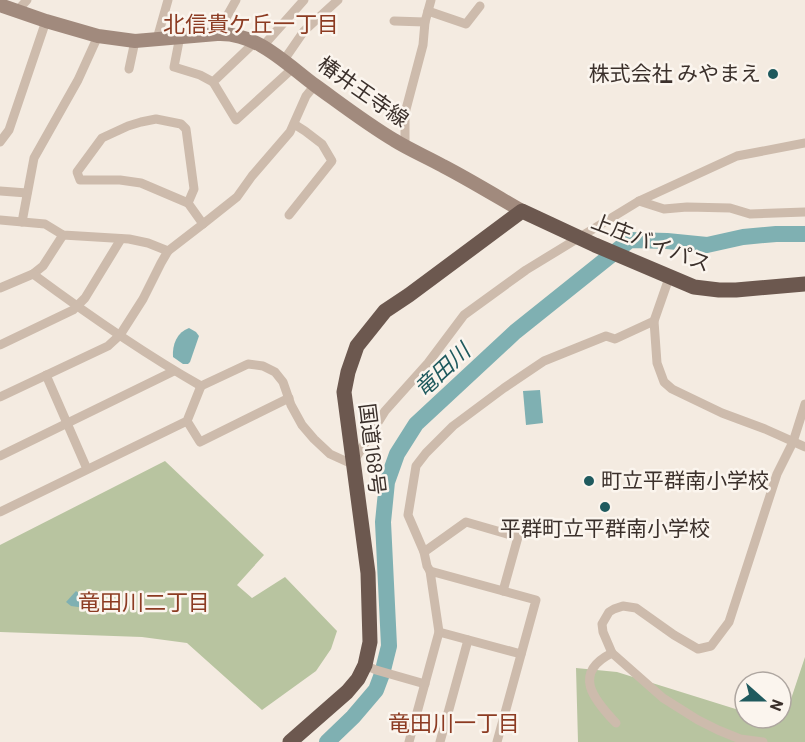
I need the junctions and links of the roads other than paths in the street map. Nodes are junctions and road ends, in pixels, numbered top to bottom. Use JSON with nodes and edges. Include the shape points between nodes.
{"nodes":[{"id":1,"x":27,"y":0,"type":"edge"},
{"id":2,"x":168,"y":0,"type":"edge"},
{"id":3,"x":236,"y":0,"type":"edge"},
{"id":4,"x":304,"y":0,"type":"edge"},
{"id":5,"x":338,"y":0,"type":"edge"},
{"id":6,"x":431,"y":0,"type":"edge"},
{"id":7,"x":0,"y":5,"type":"edge"},
{"id":8,"x":480,"y":6,"type":"dead end"},
{"id":9,"x":428,"y":10,"type":"junction"},
{"id":10,"x":17,"y":11,"type":"junction"},
{"id":11,"x":46,"y":21,"type":"junction"},
{"id":12,"x":394,"y":21,"type":"dead end"},
{"id":13,"x":425,"y":22,"type":"junction"},
{"id":14,"x":217,"y":34,"type":"junction"},
{"id":15,"x":98,"y":36,"type":"junction"},
{"id":16,"x":180,"y":36,"type":"junction"},
{"id":17,"x":157,"y":39,"type":"junction"},
{"id":18,"x":135,"y":41,"type":"junction"},
{"id":19,"x":259,"y":44,"type":"junction"},
{"id":20,"x":288,"y":64,"type":"junction"},
{"id":21,"x":129,"y":69,"type":"dead end"},
{"id":22,"x":213,"y":82,"type":"junction"},
{"id":23,"x":315,"y":85,"type":"junction"},
{"id":24,"x":294,"y":124,"type":"junction"},
{"id":25,"x":0,"y":141,"type":"edge"},
{"id":26,"x":805,"y":143,"type":"edge"},
{"id":27,"x":405,"y":147,"type":"junction"},
{"id":28,"x":0,"y":191,"type":"edge"},
{"id":29,"x":27,"y":193,"type":"junction"},
{"id":30,"x":639,"y":201,"type":"junction"},
{"id":31,"x":188,"y":203,"type":"junction"},
{"id":32,"x":522,"y":211,"type":"junction"},
{"id":33,"x":805,"y":212,"type":"edge"},
{"id":34,"x":289,"y":215,"type":"dead end"},
{"id":35,"x":0,"y":220,"type":"edge"},
{"id":36,"x":22,"y":222,"type":"junction"},
{"id":37,"x":202,"y":224,"type":"junction"},
{"id":38,"x":63,"y":235,"type":"junction"},
{"id":39,"x":578,"y":237,"type":"junction"},
{"id":40,"x":121,"y":239,"type":"junction"},
{"id":41,"x":168,"y":251,"type":"junction"},
{"id":42,"x":33,"y":274,"type":"junction"},
{"id":43,"x":663,"y":275,"type":"junction"},
{"id":44,"x":805,"y":284,"type":"edge"},
{"id":45,"x":0,"y":288,"type":"edge"},
{"id":46,"x":78,"y":306,"type":"junction"},
{"id":47,"x":654,"y":321,"type":"junction"},
{"id":48,"x":120,"y":335,"type":"junction"},
{"id":49,"x":0,"y":345,"type":"edge"},
{"id":50,"x":174,"y":371,"type":"junction"},
{"id":51,"x":46,"y":375,"type":"junction"},
{"id":52,"x":201,"y":386,"type":"junction"},
{"id":53,"x":0,"y":397,"type":"edge"},
{"id":54,"x":289,"y":398,"type":"junction"},
{"id":55,"x":805,"y":404,"type":"edge"},
{"id":56,"x":187,"y":421,"type":"junction"},
{"id":57,"x":67,"y":424,"type":"junction"},
{"id":58,"x":793,"y":442,"type":"junction"},
{"id":59,"x":805,"y":447,"type":"edge"},
{"id":60,"x":0,"y":456,"type":"edge"},
{"id":61,"x":352,"y":464,"type":"junction"},
{"id":62,"x":87,"y":469,"type":"junction"},
{"id":63,"x":0,"y":512,"type":"edge"},
{"id":64,"x":424,"y":552,"type":"junction"},
{"id":65,"x":430,"y":571,"type":"junction"},
{"id":66,"x":502,"y":591,"type":"junction"},
{"id":67,"x":439,"y":632,"type":"junction"},
{"id":68,"x":468,"y":640,"type":"junction"},
{"id":69,"x":612,"y":653,"type":"junction"},
{"id":70,"x":521,"y":654,"type":"junction"},
{"id":71,"x":371,"y":667,"type":"junction"},
{"id":72,"x":425,"y":684,"type":"junction"},
{"id":73,"x":616,"y":723,"type":"dead end"},
{"id":74,"x":290,"y":742,"type":"edge"},
{"id":75,"x":409,"y":742,"type":"edge"},
{"id":76,"x":440,"y":742,"type":"edge"},
{"id":77,"x":497,"y":742,"type":"edge"},
{"id":78,"x":763,"y":742,"type":"edge"}],
"edges":[{"from":1,"to":10,"type":"street"},
{"from":2,"to":17,"type":"street"},
{"from":3,"to":14,"type":"street"},
{"from":4,"to":19,"type":"street"},
{"from":5,"to":20,"type":"street","via":[[303,30]]},
{"from":6,"to":9,"type":"street"},
{"from":7,"to":10,"type":"main road","name":"椿井王寺線"},
{"from":8,"to":9,"type":"street","via":[[466,24]]},
{"from":9,"to":13,"type":"street"},
{"from":10,"to":11,"type":"main road","name":"椿井王寺線"},
{"from":11,"to":15,"type":"main road","name":"椿井王寺線"},
{"from":11,"to":25,"type":"street","via":[[9,130]]},
{"from":12,"to":13,"type":"street"},
{"from":13,"to":27,"type":"street","via":[[405,113]]},
{"from":14,"to":16,"type":"main road","name":"椿井王寺線"},
{"from":14,"to":19,"type":"main road","name":"椿井王寺線","via":[[228,33]]},
{"from":15,"to":18,"type":"main road","name":"椿井王寺線"},
{"from":15,"to":29,"type":"street","via":[[34,158]]},
{"from":16,"to":17,"type":"main road","name":"椿井王寺線"},
{"from":16,"to":22,"type":"street","via":[[174,67]]},
{"from":17,"to":18,"type":"main road","name":"椿井王寺線"},
{"from":18,"to":21,"type":"street"},
{"from":19,"to":20,"type":"main road","name":"椿井王寺線"},
{"from":19,"to":22,"type":"street"},
{"from":20,"to":22,"type":"street","via":[[236,120]]},
{"from":20,"to":23,"type":"main road","name":"椿井王寺線"},
{"from":23,"to":24,"type":"street"},
{"from":23,"to":27,"type":"main road","name":"椿井王寺線"},
{"from":24,"to":34,"type":"street","via":[[321,144],[332,161]]},
{"from":24,"to":37,"type":"street","via":[[237,197]]},
{"from":26,"to":30,"type":"street","via":[[737,156]]},
{"from":27,"to":32,"type":"main road","name":"椿井王寺線"},
{"from":28,"to":29,"type":"street"},
{"from":29,"to":36,"type":"street"},
{"from":30,"to":33,"type":"street","via":[[664,209],[730,208],[750,214]]},
{"from":30,"to":39,"type":"street"},
{"from":31,"to":31,"type":"street","via":[[194,189],[186,129],[181,124],[141,122],[102,138],[77,172],[80,180],[141,183]]},
{"from":31,"to":37,"type":"street"},
{"from":32,"to":39,"type":"highway","name":"上庄バイパス"},
{"from":32,"to":61,"type":"highway","name":"国道168号","via":[[385,310],[357,346],[344,392]]},
{"from":35,"to":36,"type":"street"},
{"from":36,"to":38,"type":"street","via":[[45,224]]},
{"from":37,"to":41,"type":"street"},
{"from":38,"to":40,"type":"street"},
{"from":38,"to":42,"type":"street","via":[[43,266]]},
{"from":39,"to":43,"type":"highway","name":"上庄バイパス"},
{"from":39,"to":61,"type":"street","via":[[464,315],[385,411]]},
{"from":40,"to":41,"type":"street"},
{"from":40,"to":46,"type":"street"},
{"from":41,"to":48,"type":"street"},
{"from":42,"to":45,"type":"street"},
{"from":42,"to":46,"type":"street"},
{"from":43,"to":44,"type":"highway","name":"上庄バイパス","via":[[694,287],[719,290]]},
{"from":43,"to":47,"type":"street"},
{"from":46,"to":48,"type":"street"},
{"from":46,"to":49,"type":"street"},
{"from":47,"to":58,"type":"street","via":[[657,363],[664,382],[672,389]]},
{"from":47,"to":64,"type":"street","via":[[615,339],[606,336],[544,361],[453,426],[426,453],[416,466],[408,515]]},
{"from":48,"to":50,"type":"street"},
{"from":48,"to":51,"type":"street","via":[[108,346]]},
{"from":50,"to":52,"type":"street"},
{"from":50,"to":57,"type":"street"},
{"from":51,"to":53,"type":"street"},
{"from":51,"to":57,"type":"street"},
{"from":52,"to":54,"type":"street","via":[[248,364],[263,366],[284,382]]},
{"from":52,"to":56,"type":"street"},
{"from":54,"to":56,"type":"street","via":[[200,442]]},
{"from":54,"to":61,"type":"street","via":[[314,439],[330,454]]},
{"from":55,"to":58,"type":"street"},
{"from":56,"to":62,"type":"street"},
{"from":57,"to":60,"type":"street"},
{"from":57,"to":62,"type":"street"},
{"from":58,"to":59,"type":"street"},
{"from":58,"to":69,"type":"street","via":[[777,474],[729,621],[711,646],[698,649],[636,608],[623,606],[609,612],[602,624]]},
{"from":61,"to":71,"type":"highway","name":"国道168号","via":[[368,573]]},
{"from":62,"to":63,"type":"street"},
{"from":64,"to":65,"type":"street"},
{"from":64,"to":66,"type":"street","via":[[466,522],[518,537]]},
{"from":65,"to":66,"type":"street"},
{"from":65,"to":67,"type":"street"},
{"from":66,"to":70,"type":"street","via":[[536,600]]},
{"from":67,"to":68,"type":"street"},
{"from":67,"to":72,"type":"street"},
{"from":68,"to":70,"type":"street"},
{"from":68,"to":76,"type":"street"},
{"from":69,"to":73,"type":"street","via":[[602,658],[590,675],[591,690]]},
{"from":69,"to":78,"type":"street","via":[[663,698],[698,720],[740,739]]},
{"from":70,"to":77,"type":"street"},
{"from":71,"to":72,"type":"street"},
{"from":71,"to":74,"type":"highway","name":"国道168号"},
{"from":72,"to":75,"type":"street"}]}
